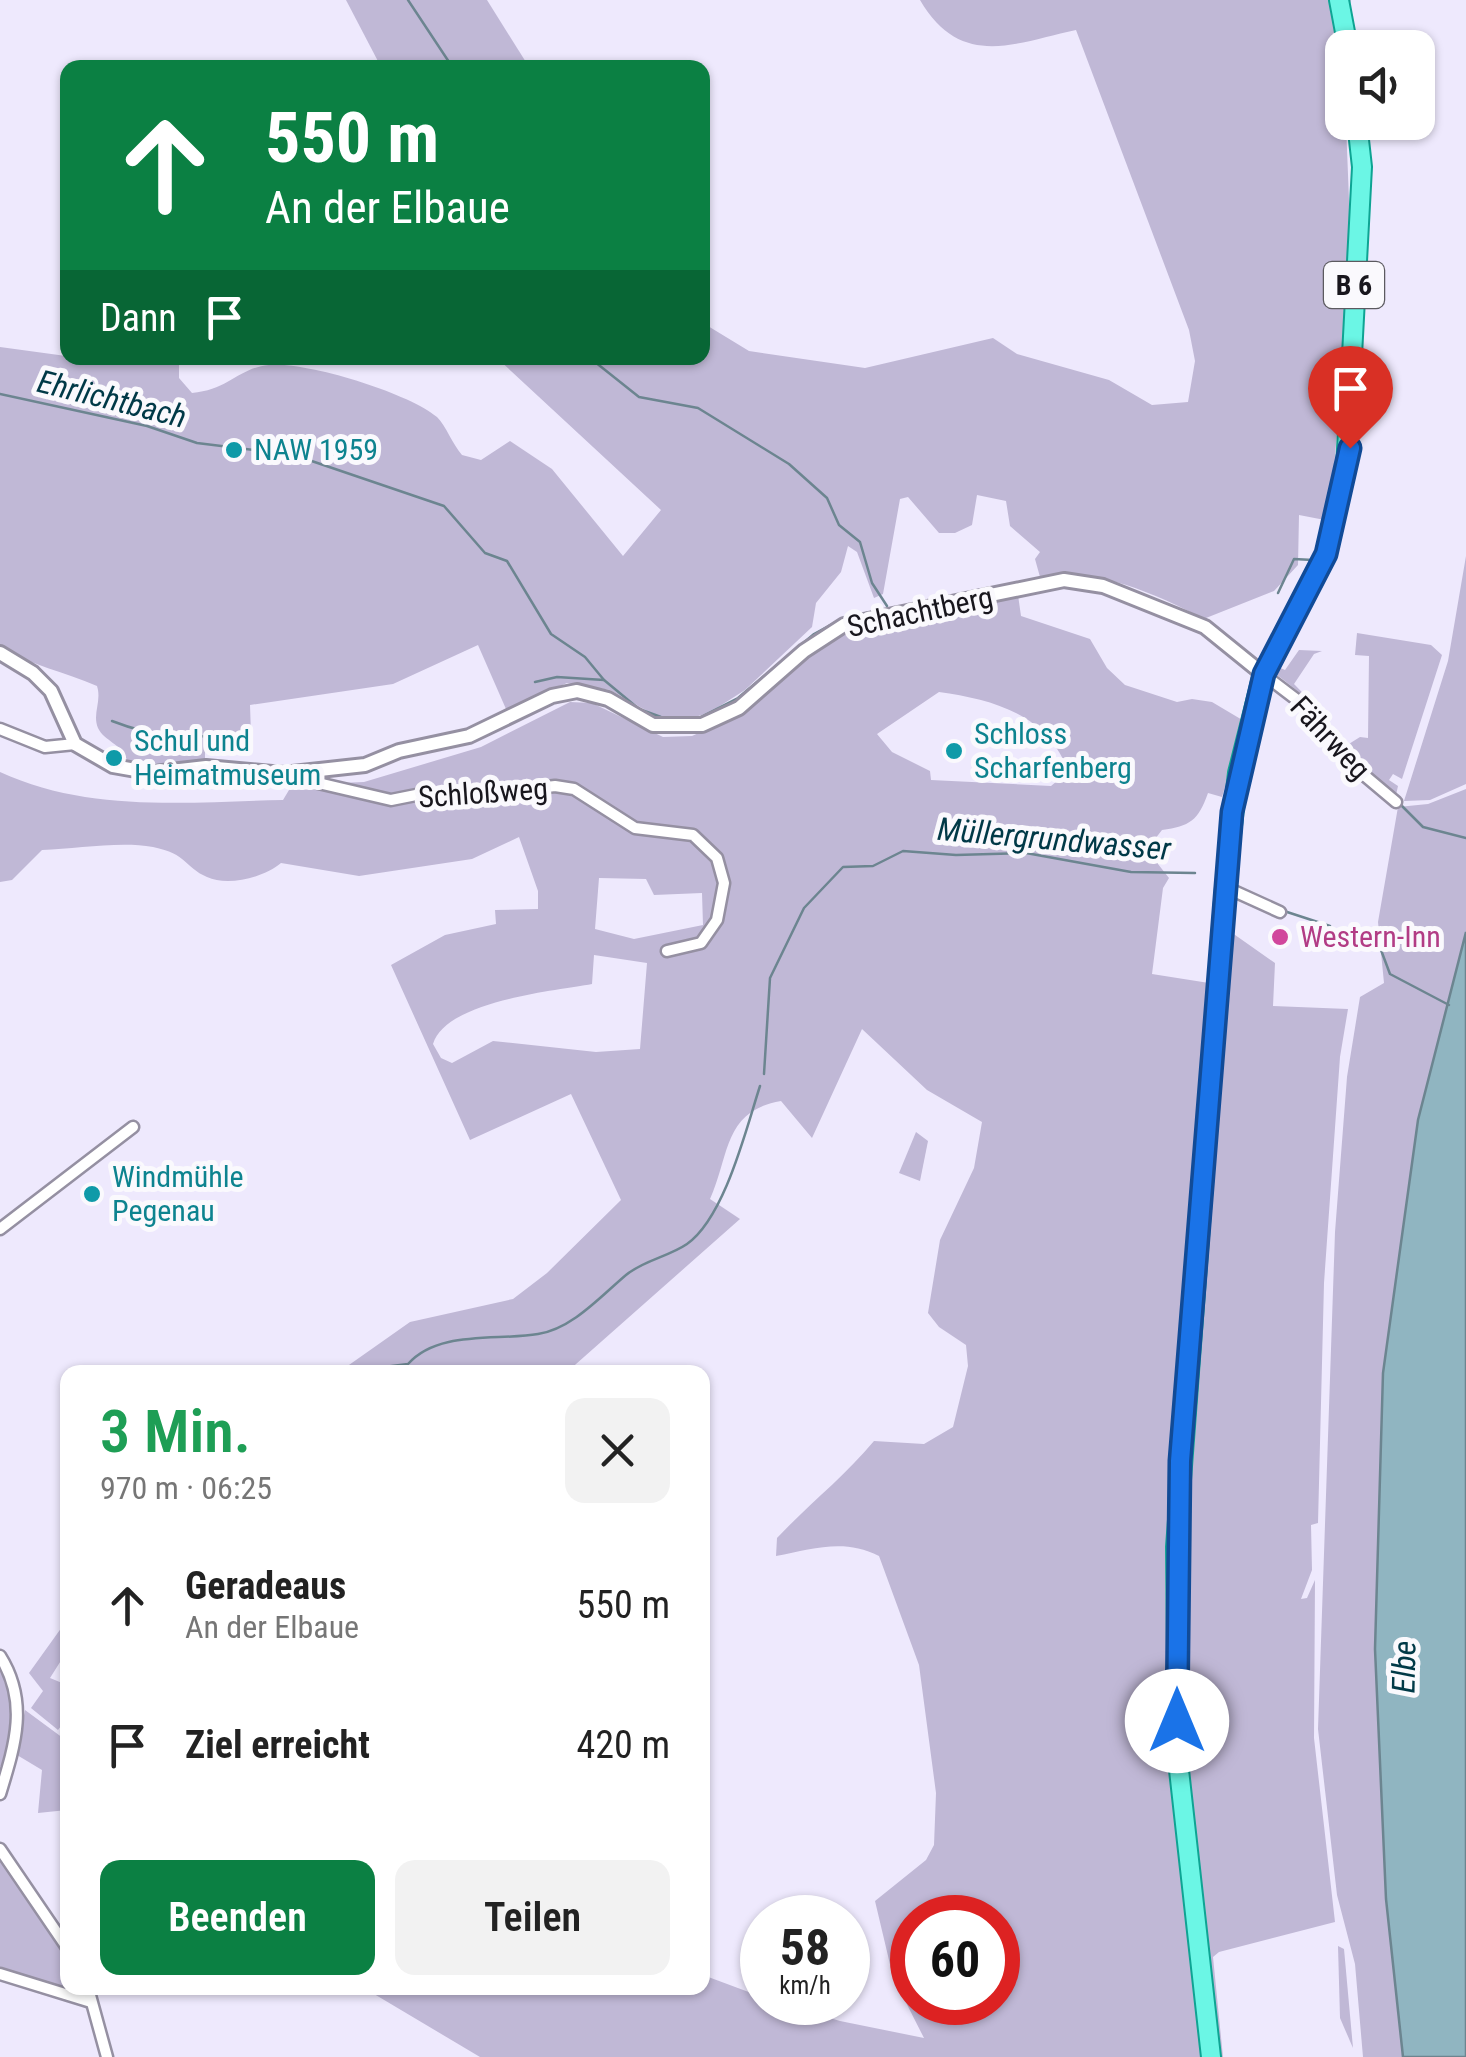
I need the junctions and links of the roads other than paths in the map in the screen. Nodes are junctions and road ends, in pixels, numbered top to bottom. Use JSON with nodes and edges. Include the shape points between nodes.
{"nodes":[{"id":1,"x":1339,"y":0,"type":"edge"},
{"id":2,"x":1345,"y":30,"type":"edge"},
{"id":3,"x":1359,"y":140,"type":"edge"},
{"id":4,"x":0,"y":653,"type":"edge"},
{"id":5,"x":1265,"y":669,"type":"junction"},
{"id":6,"x":0,"y":729,"type":"edge"},
{"id":7,"x":75,"y":744,"type":"junction"},
{"id":8,"x":284,"y":774,"type":"junction"},
{"id":9,"x":1396,"y":802,"type":"dead end"},
{"id":10,"x":1225,"y":888,"type":"junction"},
{"id":11,"x":1280,"y":912,"type":"dead end"},
{"id":12,"x":667,"y":951,"type":"dead end"},
{"id":13,"x":132,"y":1127,"type":"dead end"},
{"id":14,"x":0,"y":1229,"type":"edge"},
{"id":15,"x":0,"y":1656,"type":"edge"},
{"id":16,"x":0,"y":1794,"type":"edge"},
{"id":17,"x":0,"y":1849,"type":"edge"},
{"id":18,"x":60,"y":1937,"type":"edge"},
{"id":19,"x":0,"y":1974,"type":"edge"},
{"id":20,"x":60,"y":1993,"type":"edge"},
{"id":21,"x":68,"y":1995,"type":"edge"},
{"id":22,"x":89,"y":1995,"type":"edge"},
{"id":23,"x":90,"y":2002,"type":"junction"},
{"id":24,"x":107,"y":2057,"type":"edge"},
{"id":25,"x":1211,"y":2057,"type":"edge"}],
"edges":[{"from":1,"to":2,"type":"main road"},
{"from":3,"to":5,"type":"main road","number":"B 6","via":[[1350,448],[1326,554]]},
{"from":4,"to":7,"type":"street","via":[[34,672],[51,692]]},
{"from":5,"to":8,"type":"street","name":"Schachtberg","via":[[1205,627],[1103,586],[1064,580],[844,625],[738,708],[702,725],[654,725],[608,699],[576,691],[469,736],[364,765]]},
{"from":5,"to":9,"type":"street","name":"Fährweg"},
{"from":5,"to":10,"type":"main road","number":"B 6","via":[[1238,773]]},
{"from":6,"to":7,"type":"street","via":[[45,747]]},
{"from":7,"to":8,"type":"street","name":"Schachtberg","via":[[124,770],[153,774],[206,767]]},
{"from":8,"to":12,"type":"street","name":"Schloßweg","via":[[390,800],[555,786],[574,790],[635,828],[693,835],[722,870],[721,904],[712,933],[701,943]]},
{"from":10,"to":11,"type":"street"},
{"from":10,"to":25,"type":"main road","number":"B 6","via":[[1176,1547],[1178,1761]]},
{"from":13,"to":14,"type":"street"},
{"from":15,"to":16,"type":"street","via":[[19,1696]]},
{"from":17,"to":18,"type":"street"},
{"from":19,"to":20,"type":"street"},
{"from":21,"to":23,"type":"street"},
{"from":22,"to":23,"type":"street"},
{"from":23,"to":24,"type":"street"}]}
